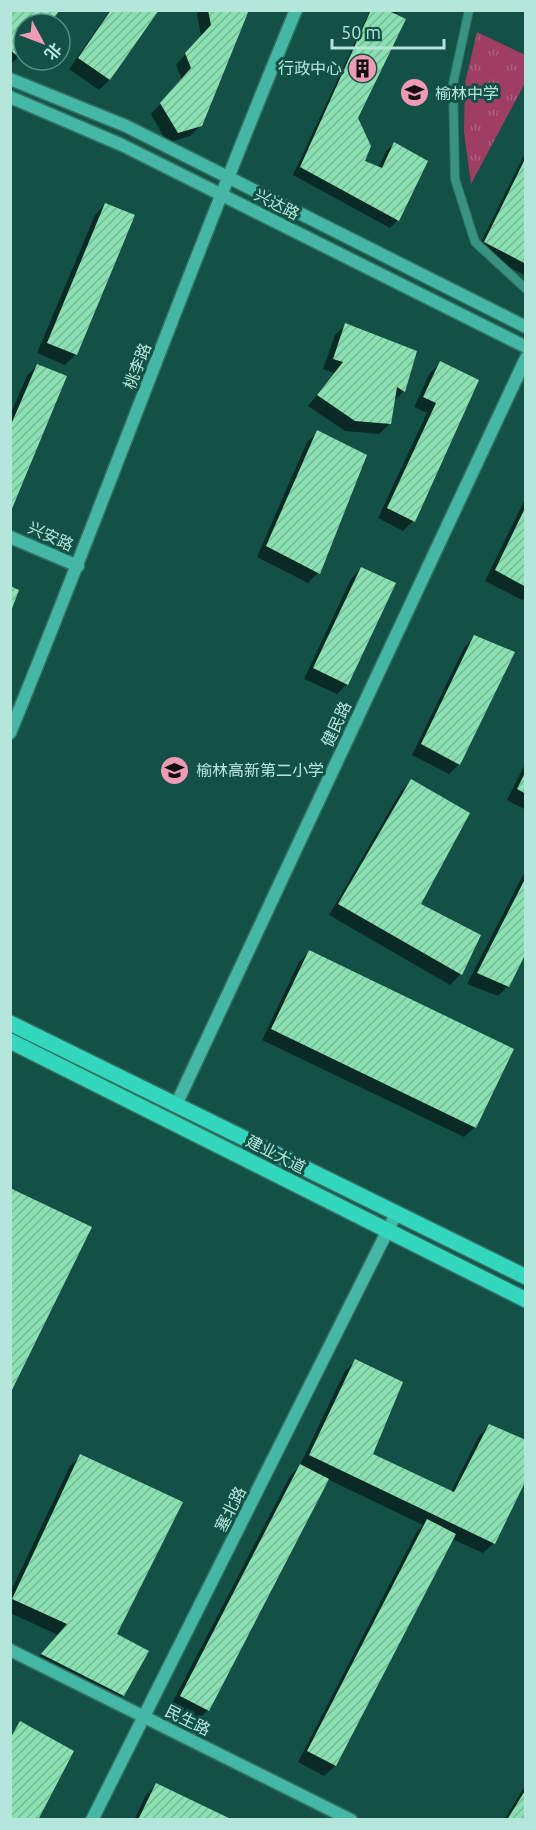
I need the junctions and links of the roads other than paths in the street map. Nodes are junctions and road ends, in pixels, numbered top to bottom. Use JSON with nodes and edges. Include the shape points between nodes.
{"nodes":[{"id":1,"x":296,"y":10,"type":"edge"},
{"id":2,"x":469,"y":10,"type":"edge"},
{"id":3,"x":10,"y":80,"type":"edge"},
{"id":4,"x":10,"y":97,"type":"edge"},
{"id":5,"x":227,"y":175,"type":"junction"},
{"id":6,"x":220,"y":193,"type":"junction"},
{"id":7,"x":525,"y":289,"type":"edge"},
{"id":8,"x":525,"y":327,"type":"edge"},
{"id":9,"x":525,"y":347,"type":"edge"},
{"id":10,"x":525,"y":358,"type":"edge"},
{"id":11,"x":10,"y":537,"type":"edge"},
{"id":12,"x":78,"y":566,"type":"junction"},
{"id":13,"x":10,"y":733,"type":"edge"},
{"id":14,"x":10,"y":1023,"type":"edge"},
{"id":15,"x":10,"y":1041,"type":"edge"},
{"id":16,"x":176,"y":1105,"type":"junction"},
{"id":17,"x":397,"y":1212,"type":"junction"},
{"id":18,"x":388,"y":1230,"type":"junction"},
{"id":19,"x":525,"y":1277,"type":"edge"},
{"id":20,"x":525,"y":1300,"type":"edge"},
{"id":21,"x":10,"y":1650,"type":"edge"},
{"id":22,"x":144,"y":1717,"type":"junction"},
{"id":23,"x":92,"y":1820,"type":"edge"},
{"id":24,"x":351,"y":1820,"type":"edge"}],
"edges":[{"from":1,"to":5,"type":"street","name":"桃李路"},
{"from":2,"to":7,"type":"lane","via":[[453,84],[455,179],[475,242]]},
{"from":3,"to":5,"type":"street","name":"兴达路","via":[[126,126]]},
{"from":4,"to":6,"type":"street","name":"兴达路"},
{"from":5,"to":6,"type":"street","name":"桃李路"},
{"from":5,"to":8,"type":"street","name":"兴达路"},
{"from":6,"to":9,"type":"street","name":"兴达路"},
{"from":6,"to":12,"type":"street","name":"桃李路"},
{"from":10,"to":16,"type":"street","name":"健民路"},
{"from":11,"to":12,"type":"street","name":"兴安路"},
{"from":12,"to":13,"type":"street","name":"桃李路"},
{"from":14,"to":16,"type":"main road","name":"建业大道"},
{"from":15,"to":18,"type":"main road","name":"建业大道"},
{"from":16,"to":17,"type":"main road","name":"建业大道"},
{"from":17,"to":18,"type":"street","name":"塞北路"},
{"from":17,"to":19,"type":"main road","name":"建业大道"},
{"from":18,"to":20,"type":"main road","name":"建业大道"},
{"from":18,"to":22,"type":"street","name":"塞北路"},
{"from":21,"to":22,"type":"street","name":"民生路"},
{"from":22,"to":23,"type":"street","name":"塞北路"},
{"from":22,"to":24,"type":"street","name":"民生路"}]}
